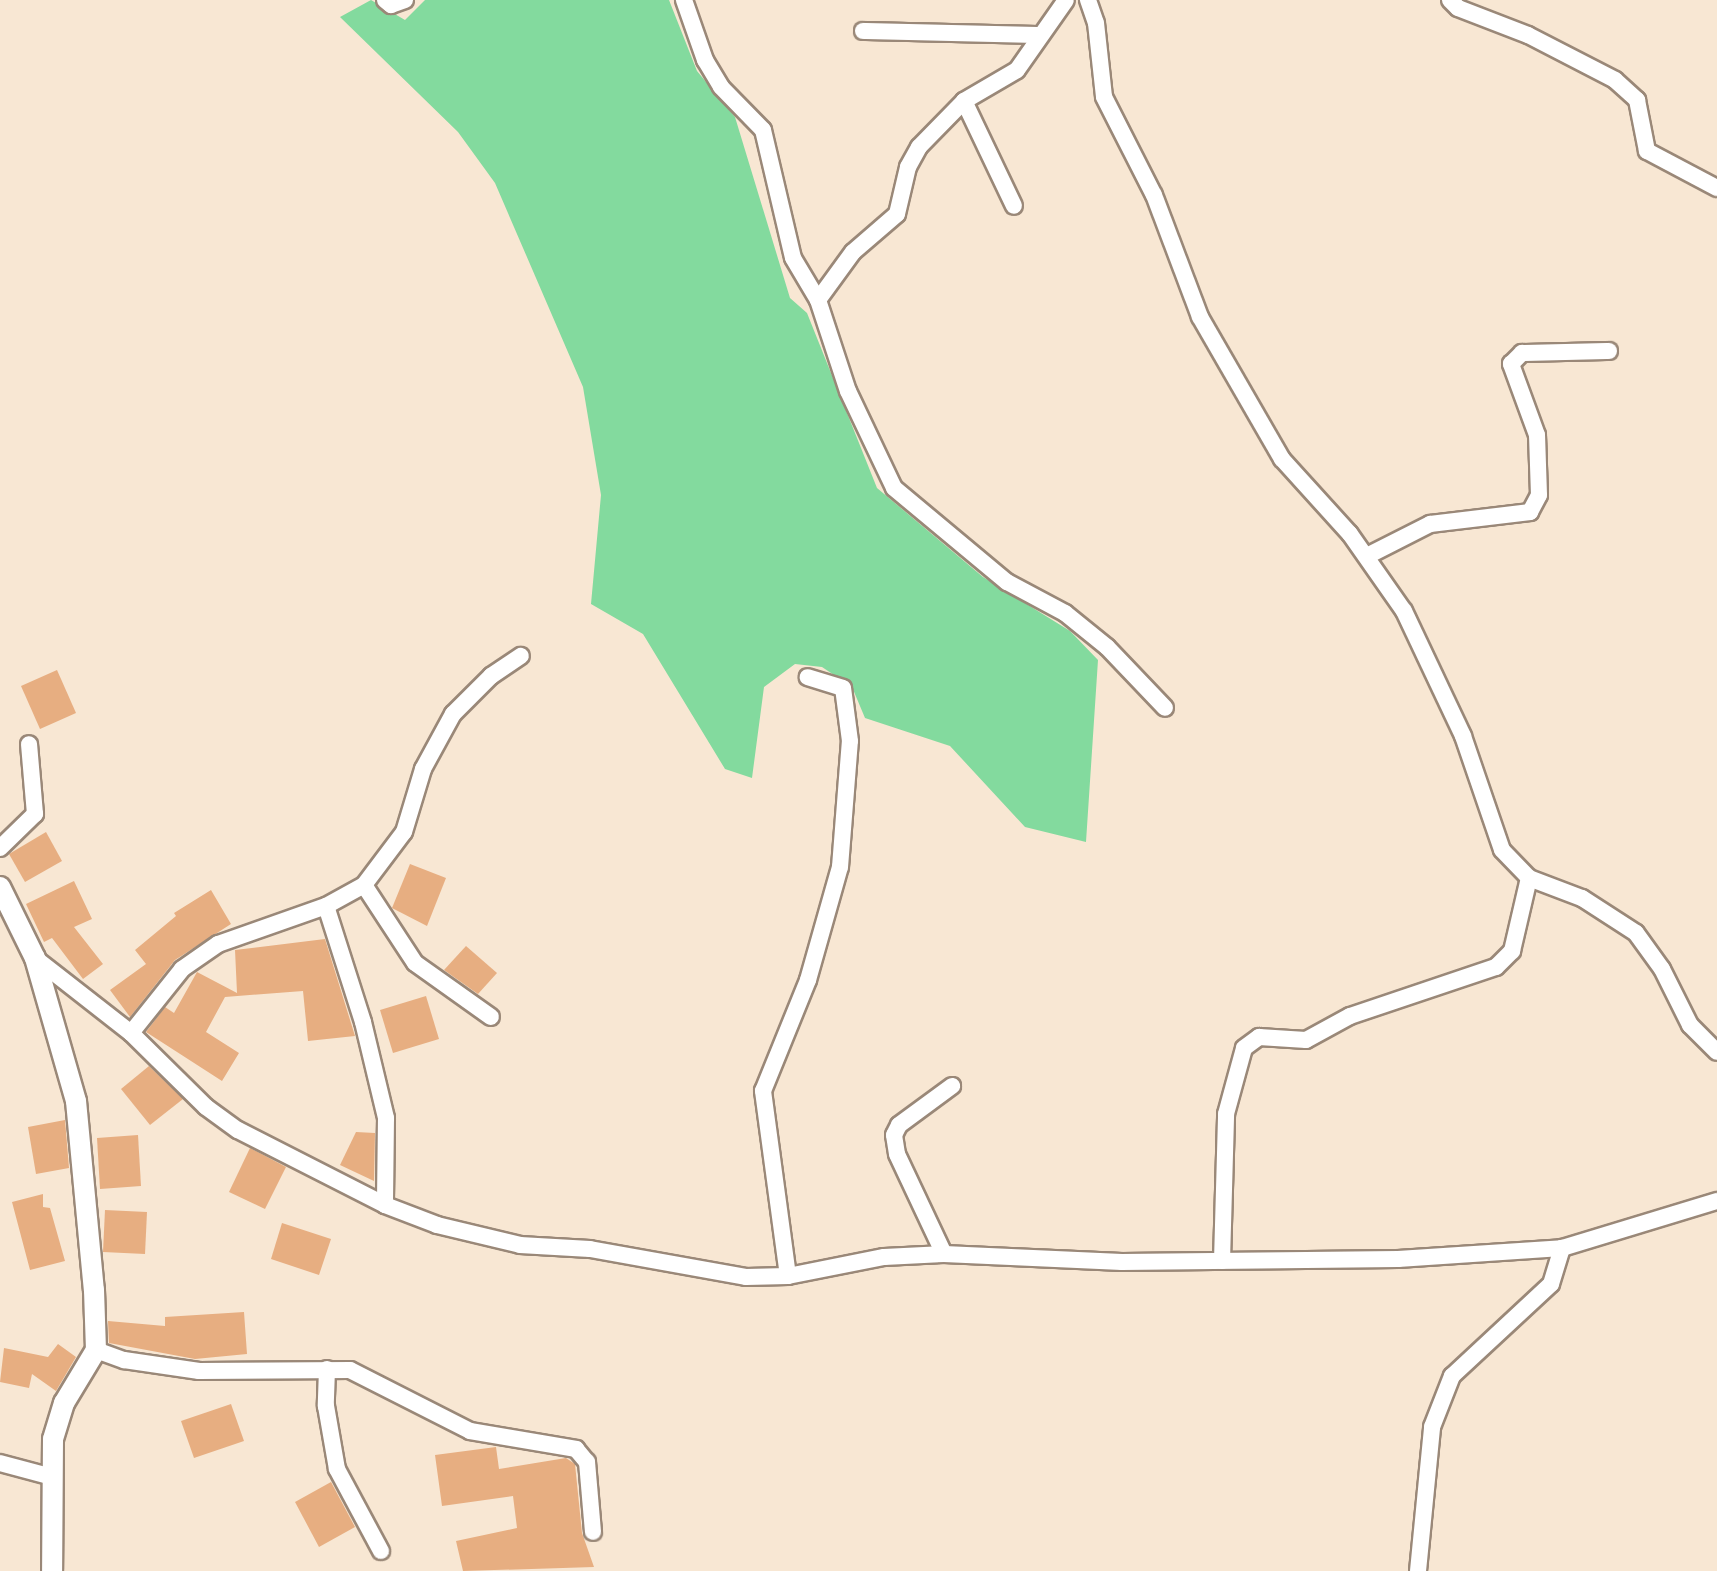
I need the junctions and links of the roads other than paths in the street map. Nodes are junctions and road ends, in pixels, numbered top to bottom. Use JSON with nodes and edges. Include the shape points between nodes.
{"nodes":[{"id":1,"x":385,"y":0,"type":"edge"},
{"id":2,"x":405,"y":0,"type":"edge"},
{"id":3,"x":684,"y":0,"type":"edge"},
{"id":4,"x":1066,"y":0,"type":"edge"},
{"id":5,"x":1088,"y":0,"type":"edge"},
{"id":6,"x":1450,"y":0,"type":"edge"},
{"id":7,"x":863,"y":31,"type":"dead end"},
{"id":8,"x":1040,"y":35,"type":"junction"},
{"id":9,"x":964,"y":101,"type":"junction"},
{"id":10,"x":1717,"y":188,"type":"edge"},
{"id":11,"x":1014,"y":206,"type":"dead end"},
{"id":12,"x":818,"y":300,"type":"junction"},
{"id":13,"x":1609,"y":351,"type":"dead end"},
{"id":14,"x":1367,"y":556,"type":"junction"},
{"id":15,"x":521,"y":656,"type":"dead end"},
{"id":16,"x":808,"y":677,"type":"dead end"},
{"id":17,"x":1165,"y":708,"type":"dead end"},
{"id":18,"x":29,"y":744,"type":"dead end"},
{"id":19,"x":0,"y":848,"type":"edge"},
{"id":20,"x":1529,"y":878,"type":"junction"},
{"id":21,"x":364,"y":885,"type":"junction"},
{"id":22,"x":0,"y":887,"type":"edge"},
{"id":23,"x":326,"y":906,"type":"junction"},
{"id":24,"x":35,"y":958,"type":"junction"},
{"id":25,"x":491,"y":1017,"type":"dead end"},
{"id":26,"x":131,"y":1033,"type":"junction"},
{"id":27,"x":1717,"y":1052,"type":"edge"},
{"id":28,"x":952,"y":1086,"type":"dead end"},
{"id":29,"x":1717,"y":1201,"type":"edge"},
{"id":30,"x":385,"y":1205,"type":"junction"},
{"id":31,"x":1562,"y":1248,"type":"junction"},
{"id":32,"x":944,"y":1254,"type":"junction"},
{"id":33,"x":1222,"y":1261,"type":"junction"},
{"id":34,"x":788,"y":1276,"type":"junction"},
{"id":35,"x":96,"y":1350,"type":"junction"},
{"id":36,"x":327,"y":1369,"type":"junction"},
{"id":37,"x":0,"y":1463,"type":"edge"},
{"id":38,"x":49,"y":1476,"type":"junction"},
{"id":39,"x":593,"y":1532,"type":"dead end"},
{"id":40,"x":381,"y":1551,"type":"dead end"},
{"id":41,"x":52,"y":1571,"type":"edge"},
{"id":42,"x":1418,"y":1571,"type":"edge"}],
"edges":[{"from":1,"to":2,"type":"street","via":[[391,5]]},
{"from":3,"to":12,"type":"street","via":[[705,60],[721,87],[763,130],[793,258]]},
{"from":4,"to":8,"type":"street"},
{"from":5,"to":14,"type":"street","via":[[1096,23],[1104,97],[1154,195],[1200,317],[1282,459]]},
{"from":6,"to":10,"type":"street","via":[[1615,80],[1637,100],[1647,151]]},
{"from":7,"to":8,"type":"street"},
{"from":8,"to":9,"type":"street","via":[[1017,70]]},
{"from":9,"to":11,"type":"street"},
{"from":9,"to":12,"type":"street","via":[[919,147],[908,167],[897,214],[853,252]]},
{"from":12,"to":17,"type":"street","via":[[848,391],[894,488],[1007,582],[1065,613]]},
{"from":13,"to":14,"type":"street","via":[[1522,353],[1511,364],[1537,435],[1539,495],[1530,512],[1430,524]]},
{"from":14,"to":20,"type":"street","via":[[1404,611],[1445,693],[1502,850]]},
{"from":15,"to":21,"type":"street","via":[[491,676],[453,714],[423,769],[404,832]]},
{"from":16,"to":34,"type":"street","via":[[843,688],[850,741],[840,867],[808,980],[763,1091]]},
{"from":18,"to":19,"type":"street","via":[[35,814]]},
{"from":20,"to":27,"type":"street","via":[[1582,898],[1636,933],[1662,969],[1690,1025]]},
{"from":20,"to":33,"type":"street","via":[[1512,951],[1496,967],[1350,1016],[1306,1040],[1259,1037],[1244,1048],[1226,1114]]},
{"from":21,"to":23,"type":"street"},
{"from":21,"to":25,"type":"street","via":[[415,963]]},
{"from":22,"to":24,"type":"street"},
{"from":23,"to":26,"type":"street","via":[[232,937],[203,953],[168,985]]},
{"from":23,"to":30,"type":"street","via":[[363,1022],[386,1118]]},
{"from":24,"to":26,"type":"street"},
{"from":24,"to":35,"type":"street","via":[[79,1121]]},
{"from":26,"to":30,"type":"street","via":[[222,1120]]},
{"from":28,"to":32,"type":"street","via":[[899,1125],[894,1135],[897,1154]]},
{"from":29,"to":31,"type":"street"},
{"from":30,"to":34,"type":"street","via":[[437,1225],[520,1245],[590,1249],[746,1277]]},
{"from":31,"to":33,"type":"street","via":[[1398,1259]]},
{"from":31,"to":42,"type":"street","via":[[1551,1284],[1452,1376],[1432,1427]]},
{"from":32,"to":33,"type":"street"},
{"from":32,"to":34,"type":"street","via":[[884,1257]]},
{"from":35,"to":36,"type":"street","via":[[137,1363],[199,1371]]},
{"from":35,"to":38,"type":"street","via":[[60,1414]]},
{"from":36,"to":39,"type":"street","via":[[368,1378],[470,1431],[576,1449],[587,1462]]},
{"from":36,"to":40,"type":"street","via":[[326,1406],[337,1469]]},
{"from":37,"to":38,"type":"street"},
{"from":38,"to":41,"type":"street"}]}
